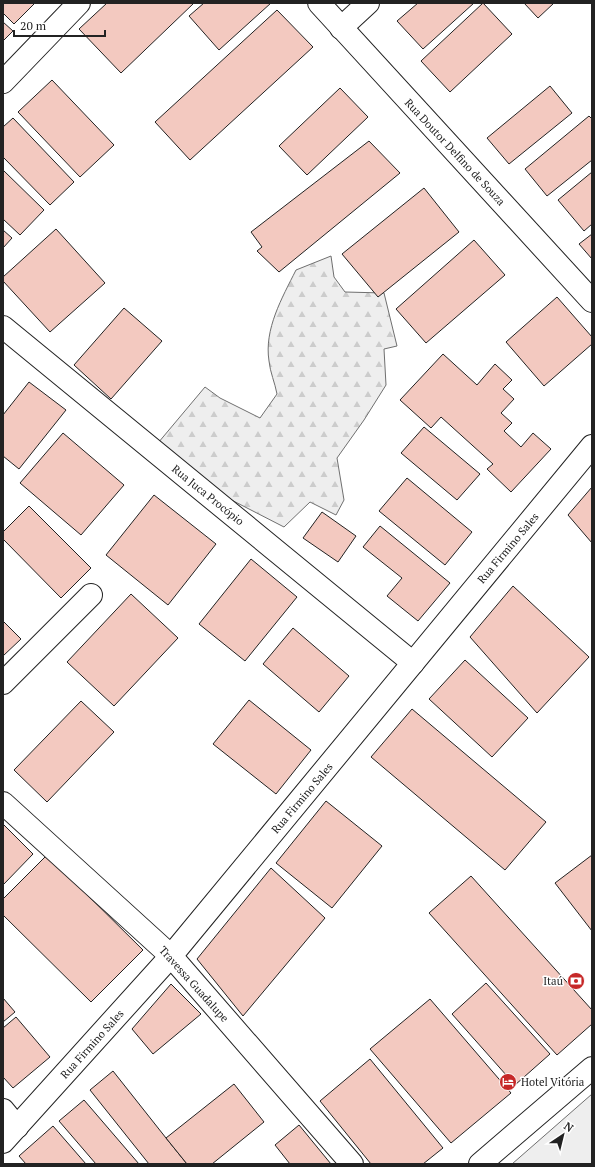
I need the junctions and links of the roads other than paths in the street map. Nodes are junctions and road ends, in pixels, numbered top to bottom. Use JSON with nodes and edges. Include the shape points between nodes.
{"nodes":[{"id":1,"x":79,"y":3,"type":"edge"},
{"id":2,"x":319,"y":3,"type":"edge"},
{"id":3,"x":368,"y":3,"type":"edge"},
{"id":4,"x":341,"y":28,"type":"junction"},
{"id":5,"x":3,"y":82,"type":"edge"},
{"id":6,"x":592,"y":301,"type":"edge"},
{"id":7,"x":3,"y":327,"type":"edge"},
{"id":8,"x":592,"y":446,"type":"edge"},
{"id":9,"x":91,"y":595,"type":"dead end"},
{"id":10,"x":413,"y":663,"type":"junction"},
{"id":11,"x":3,"y":683,"type":"edge"},
{"id":12,"x":3,"y":803,"type":"edge"},
{"id":13,"x":171,"y":956,"type":"junction"},
{"id":14,"x":592,"y":1068,"type":"edge"},
{"id":15,"x":3,"y":1110,"type":"edge"},
{"id":16,"x":10,"y":1134,"type":"edge"},
{"id":17,"x":505,"y":1142,"type":"junction"},
{"id":18,"x":352,"y":1164,"type":"edge"},
{"id":19,"x":480,"y":1164,"type":"edge"},
{"id":20,"x":494,"y":1164,"type":"edge"}],
"edges":[{"from":1,"to":5,"type":"street"},
{"from":2,"to":4,"type":"street","name":"Rua Doutor Delfino de Souza"},
{"from":3,"to":4,"type":"street"},
{"from":4,"to":6,"type":"street","name":"Rua Doutor Delfino de Souza"},
{"from":7,"to":10,"type":"street","name":"Rua Juca Procópio"},
{"from":8,"to":10,"type":"street","name":"Rua Firmino Sales"},
{"from":9,"to":11,"type":"street"},
{"from":10,"to":13,"type":"street","name":"Rua Firmino Sales"},
{"from":12,"to":13,"type":"street","name":"Travessa Guadalupe"},
{"from":13,"to":16,"type":"street","name":"Rua Firmino Sales"},
{"from":13,"to":18,"type":"street","name":"Travessa Guadalupe"},
{"from":14,"to":17,"type":"street"},
{"from":15,"to":16,"type":"street"},
{"from":17,"to":19,"type":"street"},
{"from":17,"to":20,"type":"street"}]}
